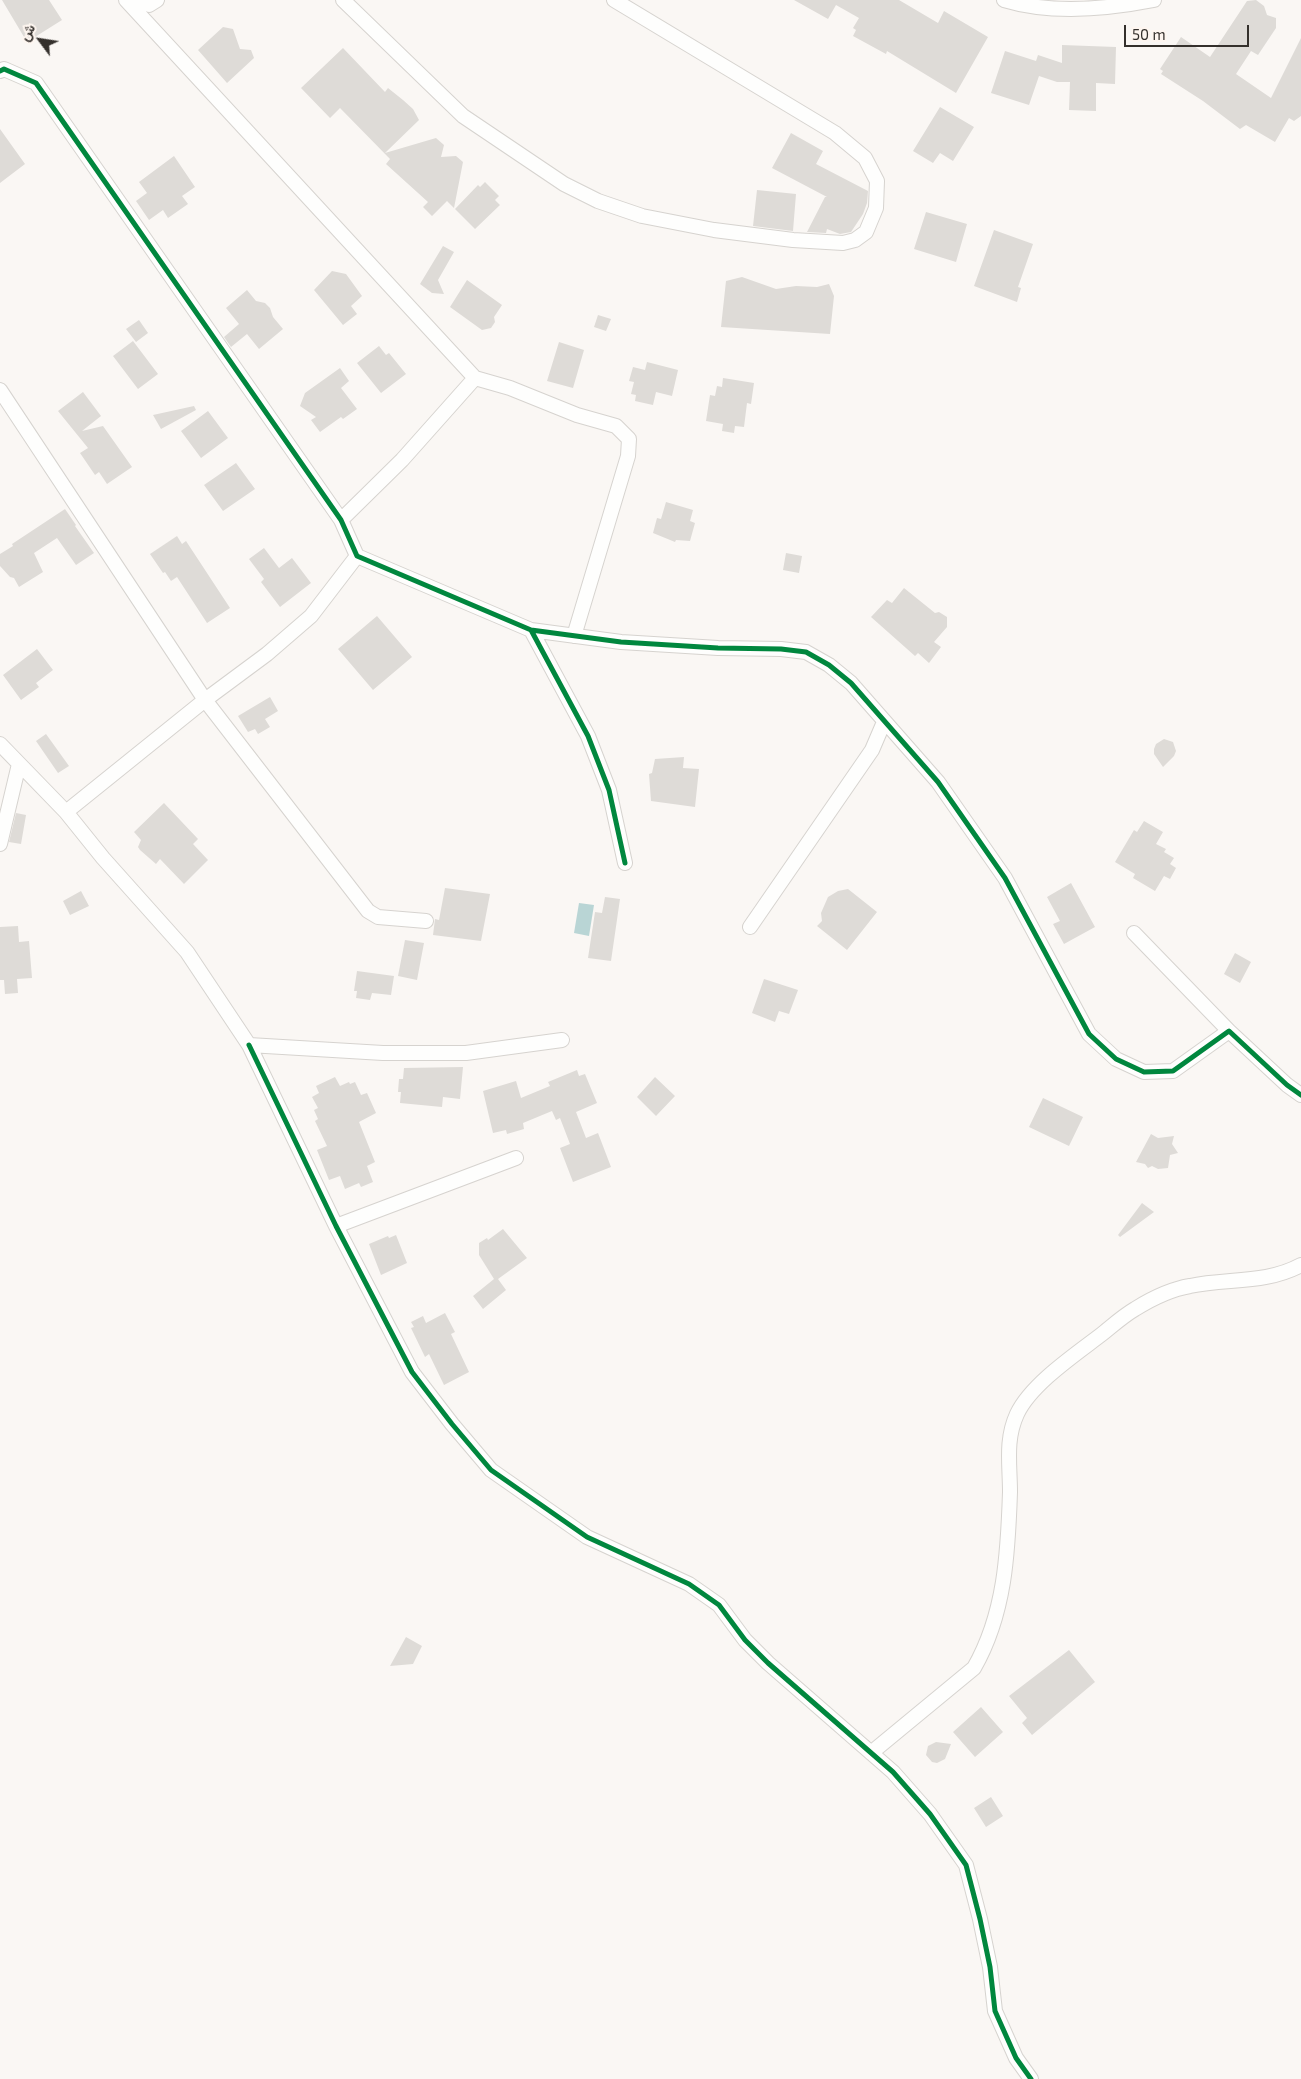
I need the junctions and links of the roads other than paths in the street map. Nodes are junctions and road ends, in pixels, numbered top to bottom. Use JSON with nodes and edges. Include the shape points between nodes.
{"nodes":[{"id":1,"x":126,"y":0,"type":"edge"},
{"id":2,"x":138,"y":0,"type":"edge"},
{"id":3,"x":157,"y":0,"type":"edge"},
{"id":4,"x":343,"y":0,"type":"edge"},
{"id":5,"x":614,"y":0,"type":"edge"},
{"id":6,"x":1004,"y":0,"type":"edge"},
{"id":7,"x":1154,"y":0,"type":"edge"},
{"id":8,"x":0,"y":71,"type":"edge"},
{"id":9,"x":475,"y":378,"type":"junction"},
{"id":10,"x":0,"y":390,"type":"edge"},
{"id":11,"x":341,"y":520,"type":"junction"},
{"id":12,"x":357,"y":556,"type":"junction"},
{"id":13,"x":531,"y":630,"type":"junction"},
{"id":14,"x":574,"y":636,"type":"junction"},
{"id":15,"x":205,"y":700,"type":"junction"},
{"id":16,"x":884,"y":722,"type":"junction"},
{"id":17,"x":0,"y":744,"type":"edge"},
{"id":18,"x":19,"y":764,"type":"junction"},
{"id":19,"x":66,"y":812,"type":"junction"},
{"id":20,"x":0,"y":844,"type":"edge"},
{"id":21,"x":625,"y":863,"type":"dead end"},
{"id":22,"x":426,"y":921,"type":"dead end"},
{"id":23,"x":750,"y":927,"type":"dead end"},
{"id":24,"x":1134,"y":932,"type":"dead end"},
{"id":25,"x":1230,"y":1031,"type":"junction"},
{"id":26,"x":562,"y":1040,"type":"dead end"},
{"id":27,"x":249,"y":1046,"type":"junction"},
{"id":28,"x":1301,"y":1095,"type":"edge"},
{"id":29,"x":516,"y":1158,"type":"dead end"},
{"id":30,"x":336,"y":1226,"type":"junction"},
{"id":31,"x":1301,"y":1265,"type":"edge"},
{"id":32,"x":871,"y":1753,"type":"junction"},
{"id":33,"x":1031,"y":2079,"type":"edge"}],
"edges":[{"from":1,"to":9,"type":"street"},
{"from":2,"to":3,"type":"street","via":[[149,5]]},
{"from":4,"to":5,"type":"street","via":[[463,116],[564,184],[598,201],[642,216],[714,230],[783,238],[843,243],[866,232],[876,208],[877,182],[865,158],[835,133]]},
{"from":6,"to":7,"type":"street","via":[[1068,8],[1116,7]]},
{"from":8,"to":11,"type":"street","via":[[4,69],[36,83]]},
{"from":9,"to":11,"type":"street","via":[[402,460]]},
{"from":9,"to":14,"type":"street","via":[[616,426],[629,438],[628,456]]},
{"from":10,"to":15,"type":"street"},
{"from":11,"to":12,"type":"street"},
{"from":12,"to":13,"type":"street"},
{"from":12,"to":15,"type":"street","via":[[311,616]]},
{"from":13,"to":14,"type":"street"},
{"from":13,"to":21,"type":"street","via":[[588,736],[609,790]]},
{"from":14,"to":16,"type":"street","via":[[621,642],[806,652],[851,683]]},
{"from":15,"to":19,"type":"street"},
{"from":15,"to":22,"type":"street","via":[[368,911],[378,917]]},
{"from":16,"to":23,"type":"street","via":[[872,750]]},
{"from":16,"to":25,"type":"street","via":[[938,782],[999,870],[1089,1034],[1116,1059],[1144,1072],[1173,1071]]},
{"from":17,"to":18,"type":"street"},
{"from":18,"to":19,"type":"street"},
{"from":18,"to":20,"type":"street"},
{"from":19,"to":27,"type":"street","via":[[187,952]]},
{"from":24,"to":25,"type":"street"},
{"from":25,"to":28,"type":"street"},
{"from":26,"to":27,"type":"street","via":[[466,1053],[383,1053]]},
{"from":27,"to":30,"type":"street"},
{"from":29,"to":30,"type":"street"},
{"from":30,"to":32,"type":"street","via":[[412,1372],[492,1470],[587,1537],[689,1584],[719,1605],[745,1640]]},
{"from":31,"to":32,"type":"street","via":[[1267,1278],[1190,1286],[1166,1294],[1135,1309],[1037,1387],[1018,1412],[1011,1430],[1008,1543],[997,1615],[984,1650],[974,1668]]},
{"from":32,"to":33,"type":"street","via":[[893,1772],[930,1814],[966,1865],[990,1967],[995,2011],[1016,2058]]}]}
